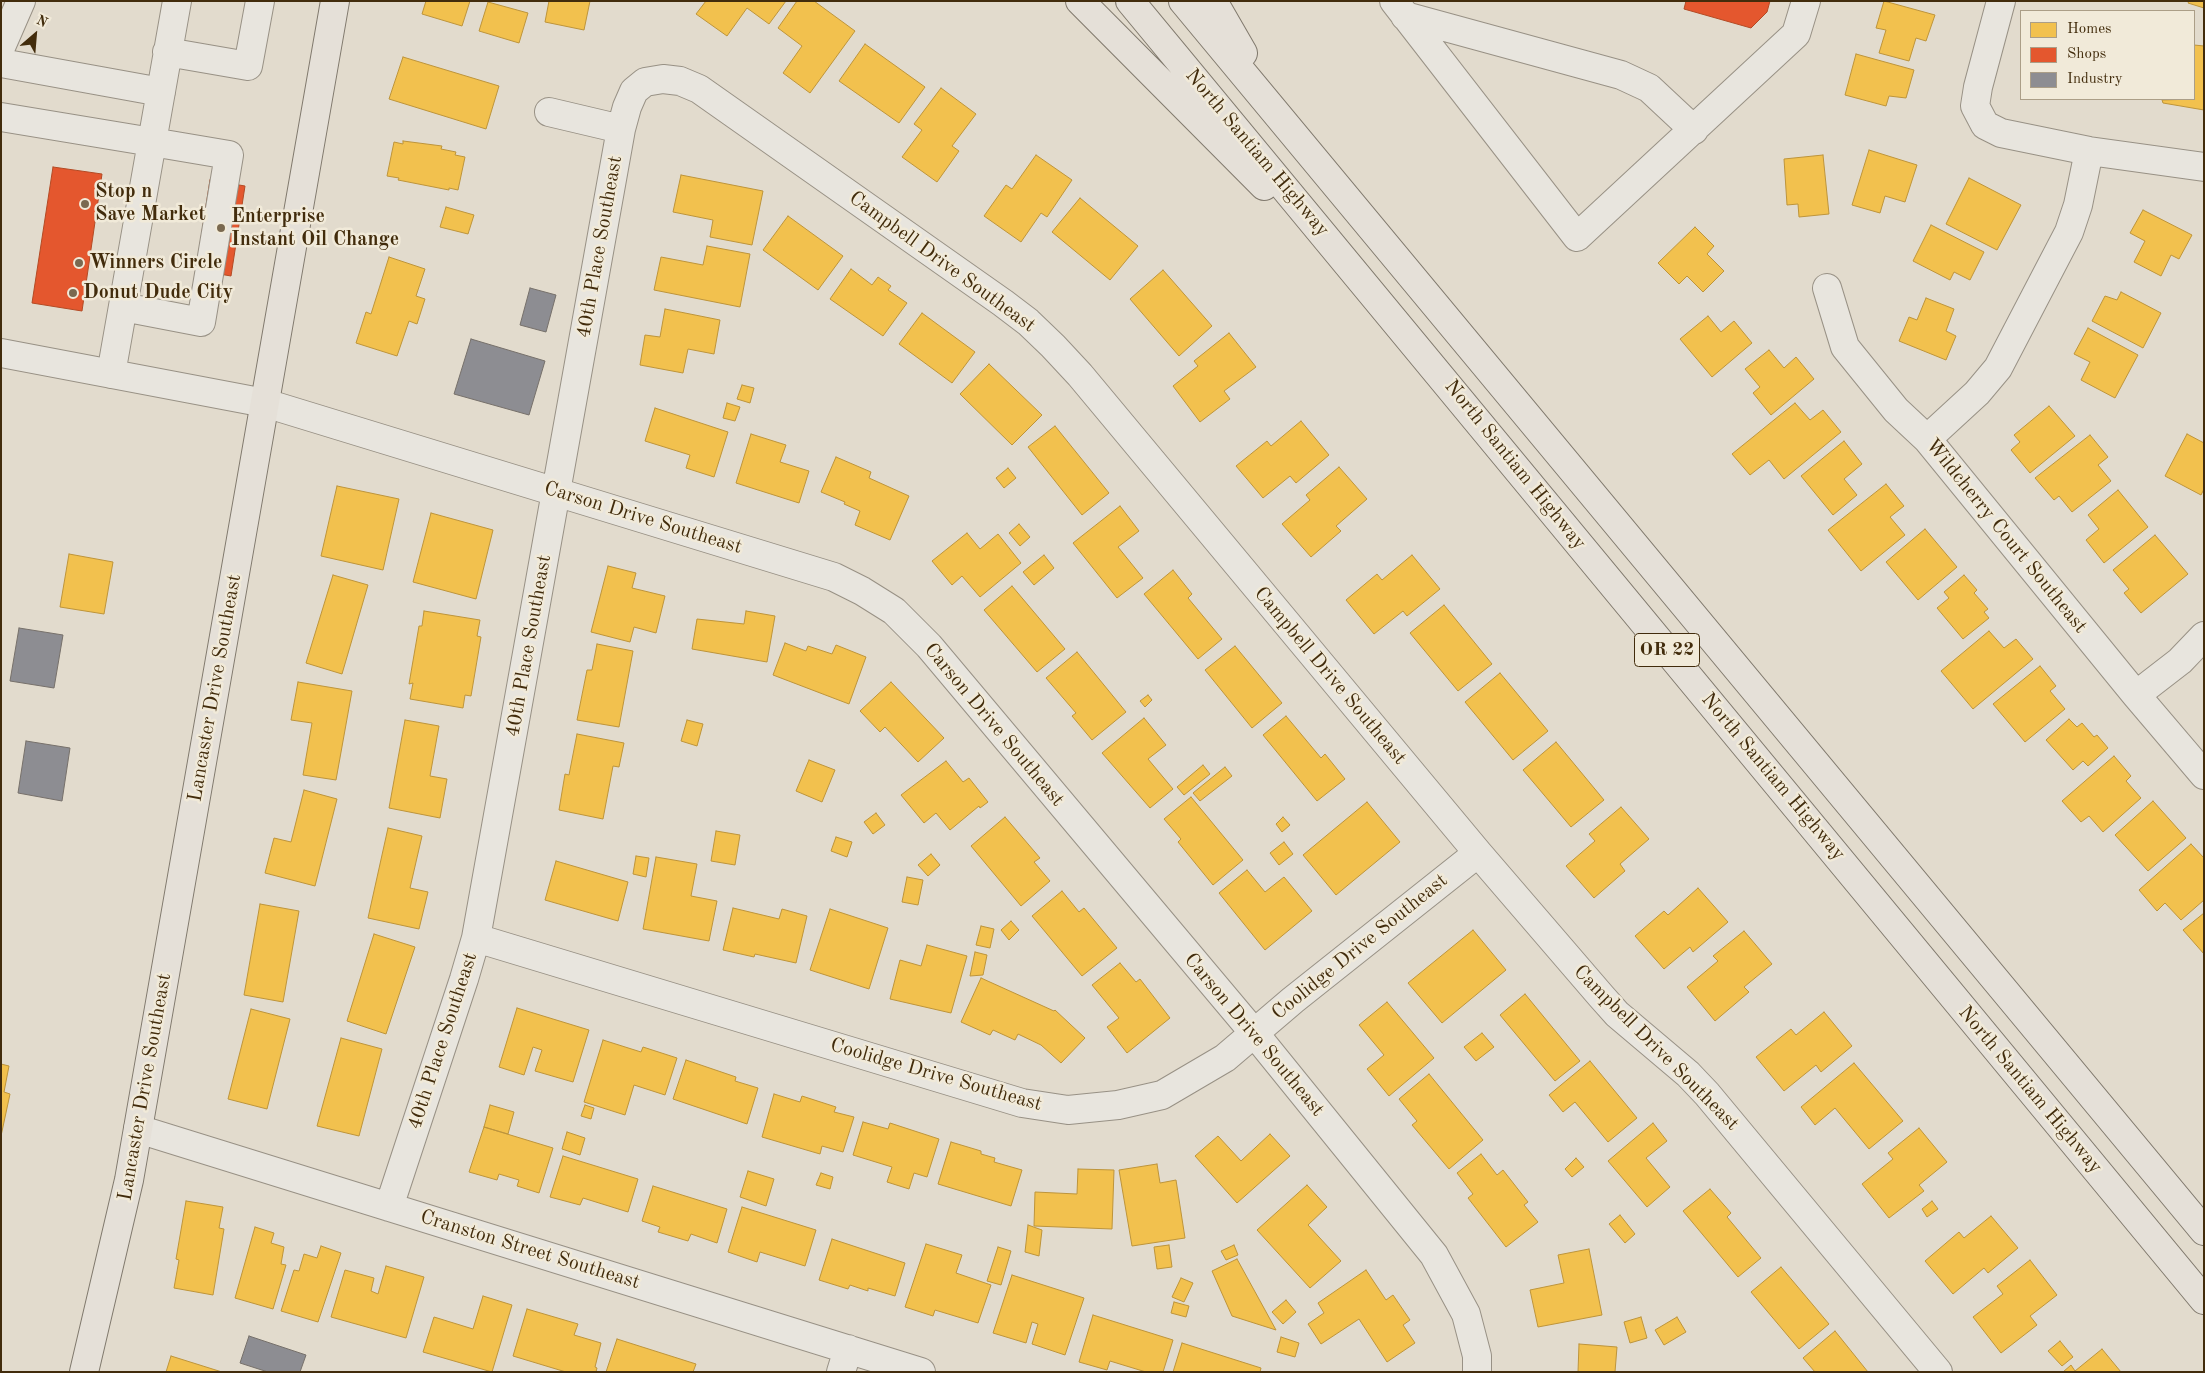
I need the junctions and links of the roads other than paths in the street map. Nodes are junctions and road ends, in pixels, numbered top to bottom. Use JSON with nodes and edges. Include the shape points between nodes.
{"nodes":[{"id":1,"x":21,"y":1,"type":"edge"},
{"id":2,"x":177,"y":1,"type":"edge"},
{"id":3,"x":260,"y":1,"type":"edge"},
{"id":4,"x":335,"y":1,"type":"edge"},
{"id":5,"x":1080,"y":1,"type":"edge"},
{"id":6,"x":1130,"y":1,"type":"edge"},
{"id":7,"x":1183,"y":1,"type":"edge"},
{"id":8,"x":1213,"y":1,"type":"edge"},
{"id":9,"x":1806,"y":1,"type":"edge"},
{"id":10,"x":2001,"y":1,"type":"edge"},
{"id":11,"x":1400,"y":9,"type":"edge"},
{"id":12,"x":1,"y":47,"type":"edge"},
{"id":13,"x":167,"y":52,"type":"junction"},
{"id":14,"x":1,"y":63,"type":"edge"},
{"id":15,"x":645,"y":82,"type":"joint"},
{"id":16,"x":162,"y":92,"type":"junction"},
{"id":17,"x":549,"y":112,"type":"dead end"},
{"id":18,"x":1,"y":117,"type":"edge"},
{"id":19,"x":1279,"y":117,"type":"junction"},
{"id":20,"x":622,"y":129,"type":"junction"},
{"id":21,"x":1694,"y":130,"type":"junction"},
{"id":22,"x":152,"y":142,"type":"junction"},
{"id":23,"x":2089,"y":152,"type":"junction"},
{"id":24,"x":2204,"y":168,"type":"edge"},
{"id":25,"x":1827,"y":288,"type":"dead end"},
{"id":26,"x":123,"y":307,"type":"junction"},
{"id":27,"x":1387,"y":310,"type":"junction"},
{"id":28,"x":1,"y":353,"type":"edge"},
{"id":29,"x":110,"y":374,"type":"junction"},
{"id":30,"x":265,"y":403,"type":"junction"},
{"id":31,"x":1927,"y":439,"type":"junction"},
{"id":32,"x":556,"y":491,"type":"junction"},
{"id":33,"x":2204,"y":636,"type":"edge"},
{"id":34,"x":2136,"y":694,"type":"junction"},
{"id":35,"x":2204,"y":775,"type":"edge"},
{"id":36,"x":1478,"y":853,"type":"junction"},
{"id":37,"x":476,"y":938,"type":"junction"},
{"id":38,"x":1255,"y":1034,"type":"junction"},
{"id":39,"x":138,"y":1129,"type":"junction"},
{"id":40,"x":389,"y":1207,"type":"junction"},
{"id":41,"x":2204,"y":1231,"type":"edge"},
{"id":42,"x":2204,"y":1300,"type":"edge"},
{"id":43,"x":844,"y":1360,"type":"edge"},
{"id":44,"x":84,"y":1372,"type":"edge"},
{"id":45,"x":921,"y":1372,"type":"edge"},
{"id":46,"x":1477,"y":1372,"type":"edge"},
{"id":47,"x":1938,"y":1372,"type":"edge"}],
"edges":[{"from":1,"to":12,"type":"street"},
{"from":2,"to":13,"type":"street"},
{"from":3,"to":13,"type":"street","via":[[248,66]]},
{"from":4,"to":30,"type":"main road","name":"Lancaster Drive Southeast"},
{"from":5,"to":27,"type":"main road"},
{"from":6,"to":27,"type":"main road","name":"North Santiam Highway","number":"OR 22"},
{"from":7,"to":19,"type":"main road","name":"North Santiam Highway","number":"OR 22"},
{"from":8,"to":19,"type":"main road"},
{"from":9,"to":21,"type":"street","via":[[1796,34]]},
{"from":10,"to":23,"type":"street","via":[[1976,97],[1975,106],[1985,125],[2001,133]]},
{"from":11,"to":21,"type":"street","via":[[1621,75],[1649,88]]},
{"from":11,"to":21,"type":"street","via":[[1577,237]]},
{"from":13,"to":16,"type":"street"},
{"from":14,"to":16,"type":"street"},
{"from":15,"to":20,"type":"street","name":"40th Place Southeast","via":[[634,91]]},
{"from":15,"to":36,"type":"street","name":"Campbell Drive Southeast","via":[[680,81],[699,89],[1028,322],[1080,375]]},
{"from":16,"to":22,"type":"street"},
{"from":17,"to":20,"type":"street"},
{"from":18,"to":22,"type":"street"},
{"from":19,"to":41,"type":"main road","name":"North Santiam Highway","number":"OR 22"},
{"from":20,"to":32,"type":"street","name":"40th Place Southeast"},
{"from":22,"to":26,"type":"street"},
{"from":22,"to":26,"type":"street","via":[[230,155],[201,322]]},
{"from":23,"to":24,"type":"street"},
{"from":23,"to":31,"type":"street","via":[[2069,232],[1998,368],[1978,392]]},
{"from":25,"to":31,"type":"street","name":"Wildcherry Court Southeast","via":[[1845,347],[1896,410]]},
{"from":26,"to":29,"type":"street"},
{"from":27,"to":42,"type":"main road","name":"North Santiam Highway","number":"OR 22"},
{"from":28,"to":29,"type":"street","name":"Carson Drive Southeast"},
{"from":29,"to":30,"type":"street","name":"Carson Drive Southeast"},
{"from":30,"to":32,"type":"street","name":"Carson Drive Southeast"},
{"from":30,"to":39,"type":"main road","name":"Lancaster Drive Southeast"},
{"from":31,"to":34,"type":"street","name":"Wildcherry Court Southeast"},
{"from":32,"to":37,"type":"street","name":"40th Place Southeast"},
{"from":32,"to":38,"type":"street","name":"Carson Drive Southeast","via":[[834,577],[894,612],[929,646]]},
{"from":33,"to":34,"type":"street","via":[[2180,661]]},
{"from":34,"to":35,"type":"street","name":"Wildcherry Court Southeast"},
{"from":36,"to":38,"type":"street","name":"Coolidge Drive Southeast"},
{"from":36,"to":47,"type":"street","name":"Campbell Drive Southeast","via":[[1617,1014],[1707,1094]]},
{"from":37,"to":38,"type":"street","name":"Coolidge Drive Southeast","via":[[1022,1103],[1068,1110],[1118,1106],[1162,1095],[1225,1058]]},
{"from":37,"to":40,"type":"street","name":"40th Place Southeast"},
{"from":38,"to":46,"type":"street","name":"Carson Drive Southeast","via":[[1434,1255],[1466,1314],[1477,1356]]},
{"from":39,"to":40,"type":"street","name":"Cranston Street Southeast"},
{"from":39,"to":44,"type":"main road","name":"Lancaster Drive Southeast","via":[[122,1218]]},
{"from":40,"to":43,"type":"street","name":"Cranston Street Southeast"},
{"from":43,"to":45,"type":"street","name":"Cranston Street Southeast"}]}
